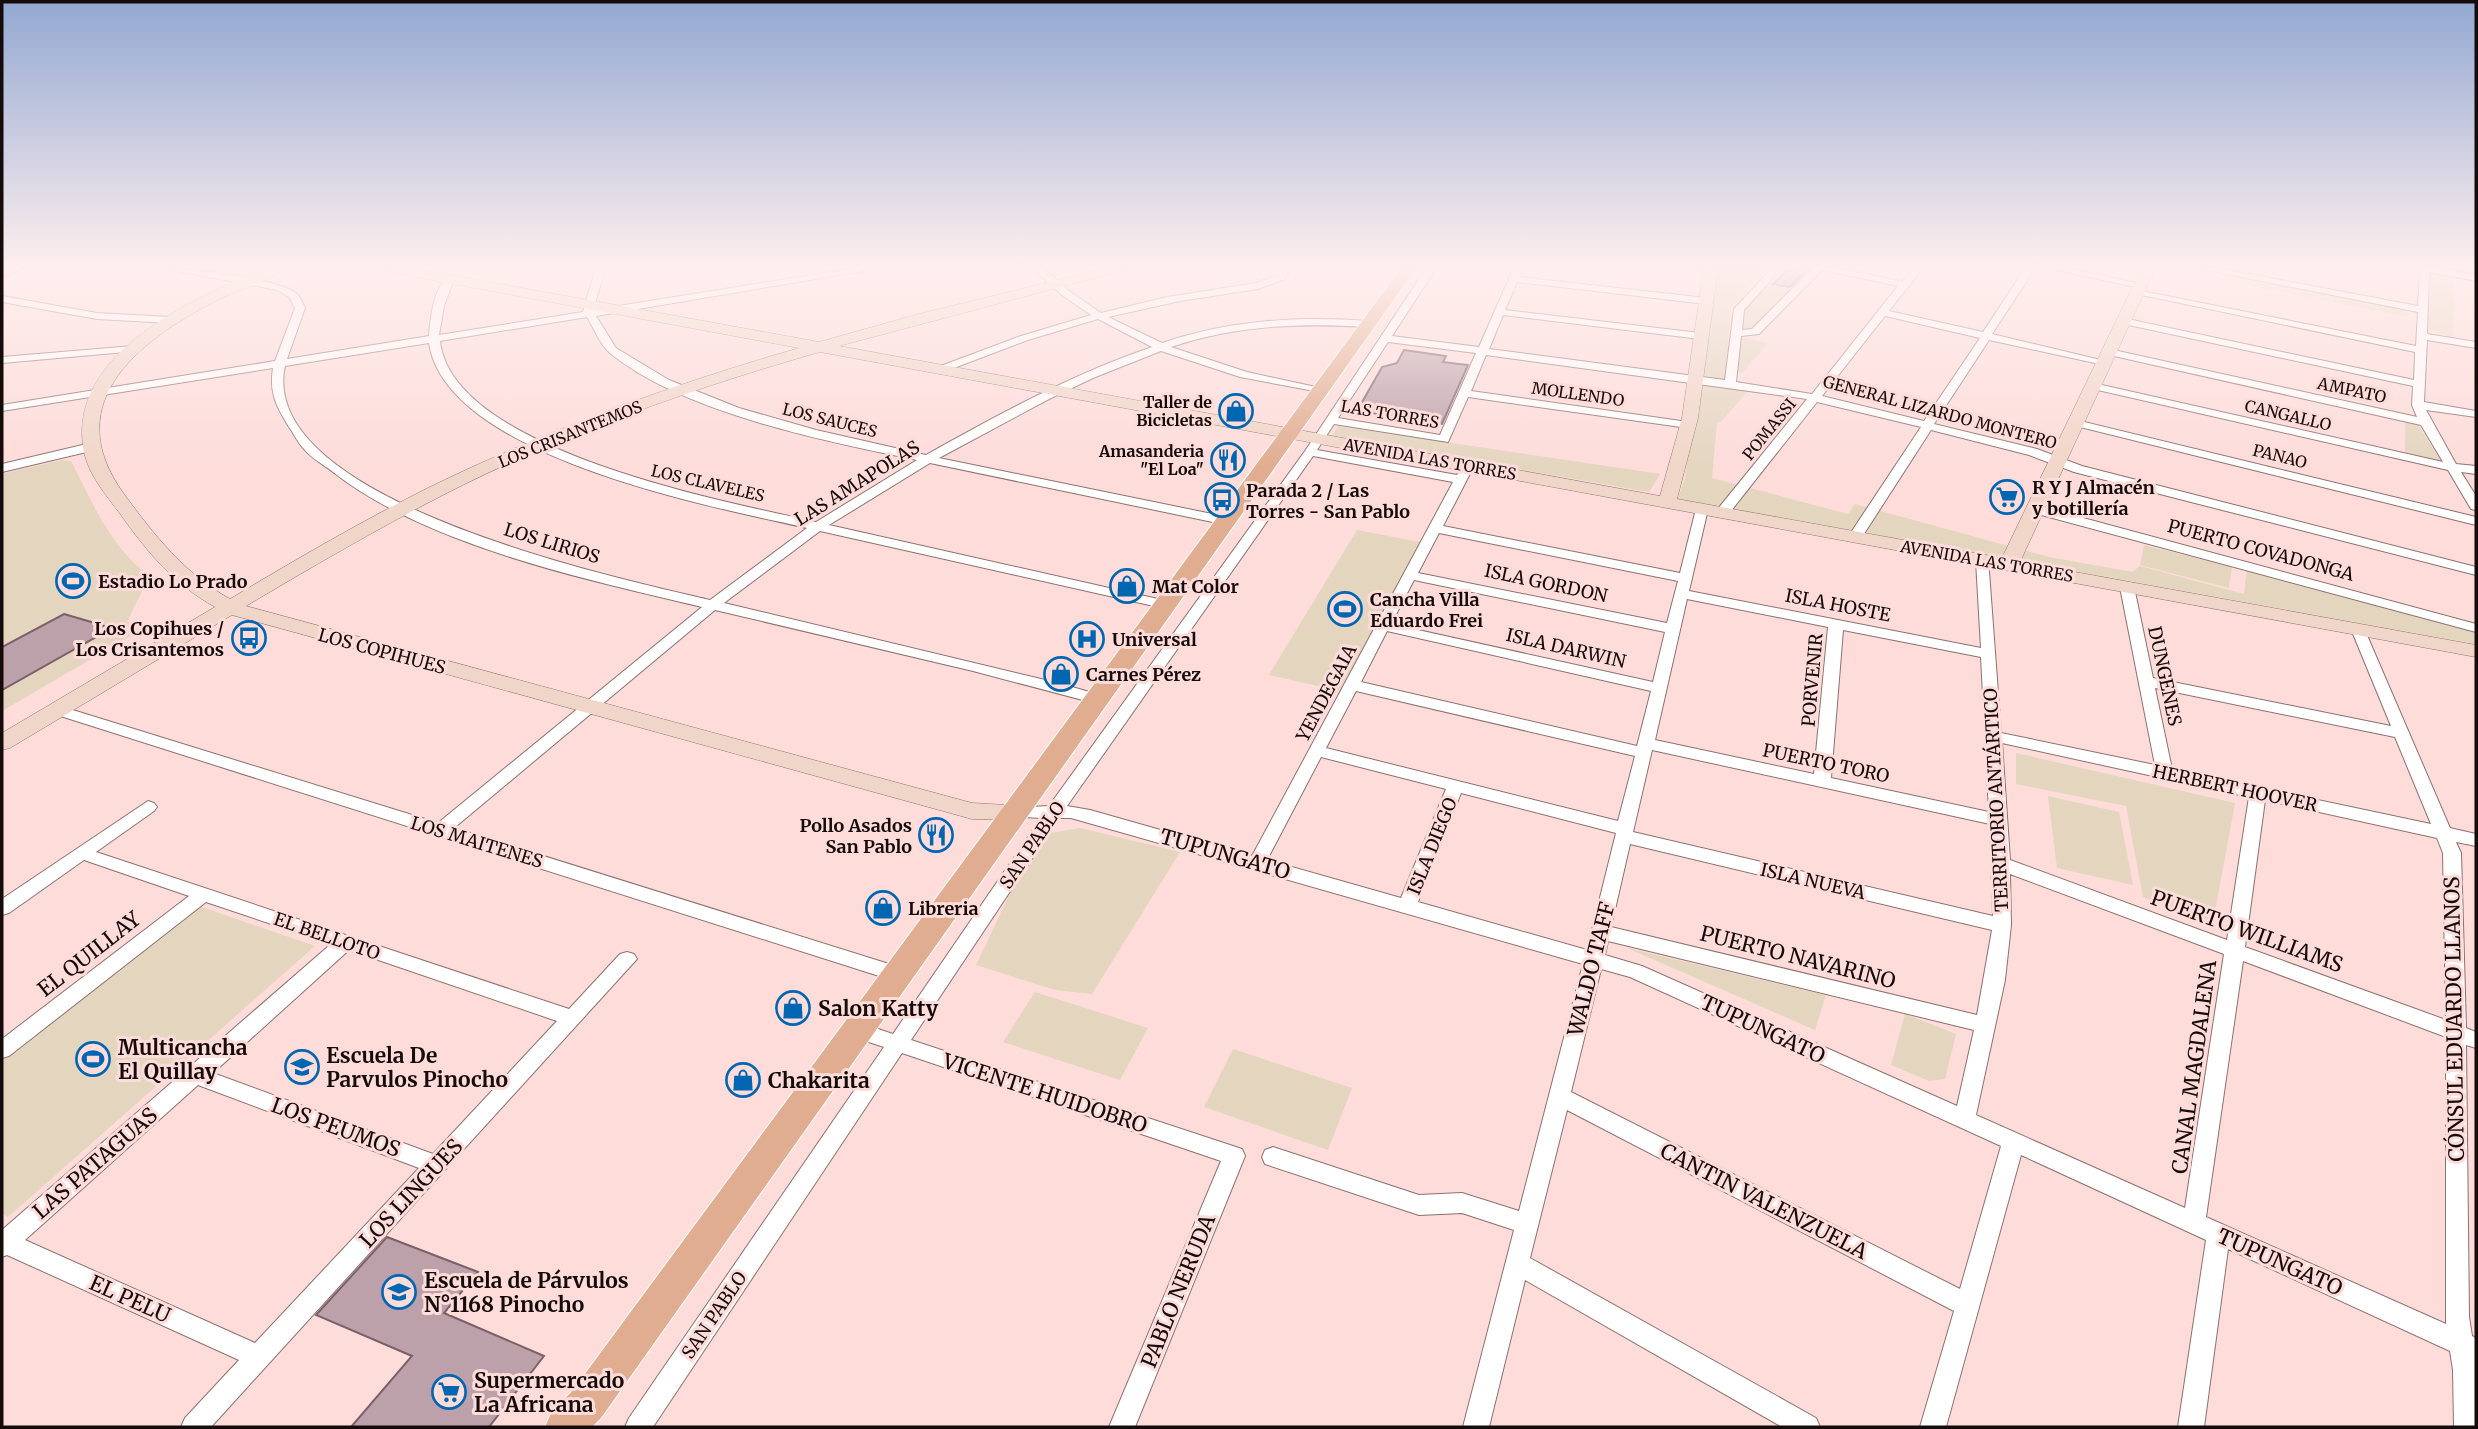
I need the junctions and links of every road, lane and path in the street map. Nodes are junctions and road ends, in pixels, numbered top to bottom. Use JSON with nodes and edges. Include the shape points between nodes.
{"nodes":[{"id":1,"x":1735,"y":333,"type":"edge"},
{"id":2,"x":153,"y":334,"type":"edge"},
{"id":3,"x":291,"y":334,"type":"edge"},
{"id":4,"x":435,"y":334,"type":"edge"},
{"id":5,"x":461,"y":334,"type":"edge"},
{"id":6,"x":602,"y":334,"type":"edge"},
{"id":7,"x":746,"y":334,"type":"edge"},
{"id":8,"x":869,"y":334,"type":"edge"},
{"id":9,"x":1042,"y":334,"type":"edge"},
{"id":10,"x":1136,"y":334,"type":"edge"},
{"id":11,"x":1198,"y":334,"type":"edge"},
{"id":12,"x":1361,"y":334,"type":"edge"},
{"id":13,"x":1388,"y":334,"type":"edge"},
{"id":14,"x":1491,"y":334,"type":"edge"},
{"id":15,"x":1673,"y":334,"type":"edge"},
{"id":16,"x":1701,"y":334,"type":"edge"},
{"id":17,"x":1866,"y":334,"type":"edge"},
{"id":18,"x":1976,"y":334,"type":"edge"},
{"id":19,"x":2117,"y":334,"type":"edge"},
{"id":20,"x":2183,"y":334,"type":"edge"},
{"id":21,"x":2345,"y":334,"type":"edge"},
{"id":22,"x":2421,"y":335,"type":"joint"},
{"id":23,"x":1986,"y":336,"type":"junction"},
{"id":24,"x":1700,"y":337,"type":"junction"},
{"id":25,"x":1385,"y":338,"type":"junction"},
{"id":26,"x":434,"y":339,"type":"junction"},
{"id":27,"x":2476,"y":345,"type":"edge"},
{"id":28,"x":1159,"y":346,"type":"junction"},
{"id":29,"x":819,"y":347,"type":"junction"},
{"id":30,"x":133,"y":349,"type":"junction"},
{"id":31,"x":2421,"y":350,"type":"junction"},
{"id":32,"x":1483,"y":351,"type":"junction"},
{"id":33,"x":2107,"y":357,"type":"junction"},
{"id":34,"x":2,"y":360,"type":"edge"},
{"id":35,"x":280,"y":363,"type":"junction"},
{"id":36,"x":942,"y":369,"type":"junction"},
{"id":37,"x":1695,"y":378,"type":"junction"},
{"id":38,"x":1730,"y":383,"type":"junction"},
{"id":39,"x":2419,"y":384,"type":"junction"},
{"id":40,"x":2093,"y":386,"type":"junction"},
{"id":41,"x":1056,"y":390,"type":"junction"},
{"id":42,"x":682,"y":391,"type":"junction"},
{"id":43,"x":1321,"y":391,"type":"junction"},
{"id":44,"x":100,"y":392,"type":"junction"},
{"id":45,"x":1464,"y":393,"type":"junction"},
{"id":46,"x":1815,"y":397,"type":"junction"},
{"id":47,"x":2418,"y":405,"type":"junction"},
{"id":48,"x":2,"y":408,"type":"edge"},
{"id":49,"x":2476,"y":414,"type":"edge"},
{"id":50,"x":1331,"y":420,"type":"junction"},
{"id":51,"x":2425,"y":422,"type":"junction"},
{"id":52,"x":2076,"y":423,"type":"junction"},
{"id":53,"x":1688,"y":425,"type":"junction"},
{"id":54,"x":1928,"y":426,"type":"junction"},
{"id":55,"x":1290,"y":433,"type":"junction"},
{"id":56,"x":540,"y":444,"type":"junction"},
{"id":57,"x":1314,"y":445,"type":"junction"},
{"id":58,"x":92,"y":447,"type":"junction"},
{"id":59,"x":930,"y":458,"type":"junction"},
{"id":60,"x":2058,"y":461,"type":"junction"},
{"id":61,"x":2453,"y":467,"type":"junction"},
{"id":62,"x":2,"y":468,"type":"edge"},
{"id":63,"x":2476,"y":470,"type":"edge"},
{"id":64,"x":1464,"y":473,"type":"junction"},
{"id":65,"x":1667,"y":502,"type":"junction"},
{"id":66,"x":2476,"y":506,"type":"edge"},
{"id":67,"x":1702,"y":509,"type":"junction"},
{"id":68,"x":2035,"y":509,"type":"junction"},
{"id":69,"x":401,"y":510,"type":"junction"},
{"id":70,"x":1723,"y":513,"type":"junction"},
{"id":71,"x":1227,"y":521,"type":"junction"},
{"id":72,"x":2476,"y":521,"type":"edge"},
{"id":73,"x":818,"y":526,"type":"junction"},
{"id":74,"x":1435,"y":528,"type":"junction"},
{"id":75,"x":1855,"y":537,"type":"junction"},
{"id":76,"x":1983,"y":561,"type":"junction"},
{"id":77,"x":2009,"y":565,"type":"junction"},
{"id":78,"x":2476,"y":571,"type":"edge"},
{"id":79,"x":1410,"y":575,"type":"junction"},
{"id":80,"x":1684,"y":586,"type":"junction"},
{"id":81,"x":2127,"y":587,"type":"junction"},
{"id":82,"x":713,"y":605,"type":"junction"},
{"id":83,"x":1167,"y":605,"type":"junction"},
{"id":84,"x":229,"y":608,"type":"junction"},
{"id":85,"x":1836,"y":624,"type":"junction"},
{"id":86,"x":1383,"y":626,"type":"junction"},
{"id":87,"x":2476,"y":628,"type":"edge"},
{"id":88,"x":1673,"y":629,"type":"junction"},
{"id":89,"x":2358,"y":629,"type":"junction"},
{"id":90,"x":2476,"y":650,"type":"edge"},
{"id":91,"x":1988,"y":654,"type":"junction"},
{"id":92,"x":2146,"y":681,"type":"junction"},
{"id":93,"x":1352,"y":685,"type":"junction"},
{"id":94,"x":1659,"y":688,"type":"junction"},
{"id":95,"x":1098,"y":699,"type":"junction"},
{"id":96,"x":589,"y":707,"type":"junction"},
{"id":97,"x":57,"y":710,"type":"junction"},
{"id":98,"x":2402,"y":733,"type":"junction"},
{"id":99,"x":1993,"y":736,"type":"junction"},
{"id":100,"x":2,"y":743,"type":"edge"},
{"id":101,"x":1645,"y":748,"type":"junction"},
{"id":102,"x":1317,"y":751,"type":"junction"},
{"id":103,"x":2165,"y":773,"type":"junction"},
{"id":104,"x":1822,"y":781,"type":"junction"},
{"id":105,"x":1456,"y":786,"type":"junction"},
{"id":106,"x":2258,"y":793,"type":"junction"},
{"id":107,"x":148,"y":807,"type":"dead end"},
{"id":108,"x":1055,"y":811,"type":"junction"},
{"id":109,"x":1016,"y":812,"type":"junction"},
{"id":110,"x":1998,"y":820,"type":"junction"},
{"id":111,"x":440,"y":831,"type":"junction"},
{"id":112,"x":1624,"y":832,"type":"junction"},
{"id":113,"x":2445,"y":833,"type":"junction"},
{"id":114,"x":2476,"y":840,"type":"edge"},
{"id":115,"x":81,"y":853,"type":"junction"},
{"id":116,"x":1257,"y":863,"type":"junction"},
{"id":117,"x":2001,"y":864,"type":"junction"},
{"id":118,"x":204,"y":894,"type":"junction"},
{"id":119,"x":1407,"y":906,"type":"junction"},
{"id":120,"x":2,"y":908,"type":"edge"},
{"id":121,"x":2002,"y":925,"type":"junction"},
{"id":122,"x":1601,"y":932,"type":"junction"},
{"id":123,"x":346,"y":942,"type":"junction"},
{"id":124,"x":2234,"y":950,"type":"junction"},
{"id":125,"x":627,"y":959,"type":"dead end"},
{"id":126,"x":1594,"y":959,"type":"junction"},
{"id":127,"x":898,"y":974,"type":"junction"},
{"id":128,"x":572,"y":1018,"type":"junction"},
{"id":129,"x":1985,"y":1025,"type":"junction"},
{"id":130,"x":857,"y":1030,"type":"junction"},
{"id":131,"x":2456,"y":1032,"type":"junction"},
{"id":132,"x":2476,"y":1040,"type":"edge"},
{"id":133,"x":898,"y":1044,"type":"junction"},
{"id":134,"x":2,"y":1050,"type":"edge"},
{"id":135,"x":195,"y":1075,"type":"junction"},
{"id":136,"x":1560,"y":1096,"type":"junction"},
{"id":137,"x":1964,"y":1121,"type":"junction"},
{"id":138,"x":2014,"y":1143,"type":"junction"},
{"id":139,"x":1234,"y":1156,"type":"joint"},
{"id":140,"x":1273,"y":1157,"type":"dead end"},
{"id":141,"x":437,"y":1165,"type":"junction"},
{"id":142,"x":1527,"y":1224,"type":"junction"},
{"id":143,"x":2194,"y":1224,"type":"junction"},
{"id":144,"x":2218,"y":1235,"type":"junction"},
{"id":145,"x":3,"y":1243,"type":"edge"},
{"id":146,"x":1518,"y":1264,"type":"junction"},
{"id":147,"x":1967,"y":1305,"type":"junction"},
{"id":148,"x":2469,"y":1347,"type":"edge"},
{"id":149,"x":259,"y":1357,"type":"junction"},
{"id":150,"x":577,"y":1419,"type":"edge"},
{"id":151,"x":194,"y":1427,"type":"edge"},
{"id":152,"x":638,"y":1427,"type":"edge"},
{"id":153,"x":1122,"y":1427,"type":"edge"},
{"id":154,"x":1476,"y":1427,"type":"edge"},
{"id":155,"x":1807,"y":1427,"type":"edge"},
{"id":156,"x":1933,"y":1427,"type":"edge"},
{"id":157,"x":2191,"y":1427,"type":"edge"},
{"id":158,"x":2467,"y":1427,"type":"edge"}],
"edges":[{"from":1,"to":38,"type":"street"},
{"from":2,"to":30,"type":"street","name":"LOS COPIHUES"},
{"from":3,"to":35,"type":"street","name":"LOS LIRIOS"},
{"from":4,"to":26,"type":"street"},
{"from":5,"to":26,"type":"street"},
{"from":6,"to":42,"type":"street","name":"LOS SAUCES","via":[[627,362]]},
{"from":7,"to":29,"type":"street","name":"AVENIDA LAS TORRES"},
{"from":8,"to":29,"type":"street","name":"LOS CRISANTEMOS"},
{"from":9,"to":36,"type":"street"},
{"from":10,"to":28,"type":"street"},
{"from":11,"to":28,"type":"street","name":"LAS AMAPOLAS"},
{"from":12,"to":43,"type":"main road","name":"SAN PABLO"},
{"from":13,"to":25,"type":"street","name":"SAN PABLO"},
{"from":14,"to":32,"type":"street"},
{"from":15,"to":24,"type":"street"},
{"from":16,"to":24,"type":"street"},
{"from":17,"to":46,"type":"street","name":"POMASSI"},
{"from":18,"to":23,"type":"street","name":"AMPATO"},
{"from":19,"to":33,"type":"street"},
{"from":20,"to":39,"type":"street"},
{"from":21,"to":31,"type":"street"},
{"from":22,"to":27,"type":"street"},
{"from":22,"to":31,"type":"street"},
{"from":23,"to":33,"type":"street","name":"AMPATO"},
{"from":23,"to":54,"type":"street"},
{"from":24,"to":37,"type":"street"},
{"from":25,"to":32,"type":"street","name":"GENERAL LIZARDO MONTERO"},
{"from":25,"to":50,"type":"street","name":"SAN PABLO"},
{"from":26,"to":35,"type":"street"},
{"from":26,"to":56,"type":"street","name":"LOS CLAVELES","via":[[444,370],[469,398]]},
{"from":28,"to":41,"type":"street","name":"LAS AMAPOLAS"},
{"from":28,"to":43,"type":"street","via":[[1247,376]]},
{"from":29,"to":36,"type":"street","name":"AVENIDA LAS TORRES"},
{"from":29,"to":42,"type":"street","name":"LOS CRISANTEMOS"},
{"from":30,"to":34,"type":"street"},
{"from":30,"to":44,"type":"street","name":"LOS COPIHUES"},
{"from":31,"to":39,"type":"street"},
{"from":32,"to":37,"type":"street","name":"GENERAL LIZARDO MONTERO"},
{"from":32,"to":45,"type":"street"},
{"from":33,"to":40,"type":"street"},
{"from":33,"to":51,"type":"street","name":"AMPATO"},
{"from":35,"to":44,"type":"street"},
{"from":35,"to":69,"type":"street","name":"LOS LIRIOS","via":[[279,403],[304,442],[348,481]]},
{"from":36,"to":41,"type":"street","name":"AVENIDA LAS TORRES"},
{"from":37,"to":38,"type":"street","name":"GENERAL LIZARDO MONTERO"},
{"from":37,"to":53,"type":"street"},
{"from":38,"to":46,"type":"street","name":"GENERAL LIZARDO MONTERO"},
{"from":39,"to":47,"type":"street"},
{"from":40,"to":52,"type":"street"},
{"from":40,"to":61,"type":"street","name":"CANGALLO"},
{"from":41,"to":55,"type":"street","name":"AVENIDA LAS TORRES"},
{"from":41,"to":59,"type":"street","name":"LAS AMAPOLAS"},
{"from":42,"to":56,"type":"street","name":"LOS CRISANTEMOS"},
{"from":42,"to":59,"type":"street","name":"LOS SAUCES","via":[[803,430]]},
{"from":43,"to":55,"type":"main road","name":"SAN PABLO"},
{"from":44,"to":48,"type":"street"},
{"from":44,"to":58,"type":"street","name":"LOS COPIHUES","via":[[90,421]]},
{"from":45,"to":50,"type":"street","name":"LAS TORRES","via":[[1444,439]]},
{"from":45,"to":53,"type":"street","name":"MOLLENDO"},
{"from":46,"to":54,"type":"street","name":"GENERAL LIZARDO MONTERO"},
{"from":46,"to":70,"type":"street","name":"POMASSI"},
{"from":47,"to":49,"type":"street"},
{"from":47,"to":51,"type":"street"},
{"from":50,"to":57,"type":"street","name":"SAN PABLO"},
{"from":51,"to":61,"type":"street"},
{"from":52,"to":60,"type":"street"},
{"from":52,"to":72,"type":"street","name":"PANAO"},
{"from":53,"to":65,"type":"street","via":[[1678,475]]},
{"from":54,"to":60,"type":"street","name":"GENERAL LIZARDO MONTERO"},
{"from":54,"to":75,"type":"street"},
{"from":55,"to":57,"type":"street","name":"AVENIDA LAS TORRES"},
{"from":55,"to":71,"type":"main road","name":"SAN PABLO"},
{"from":56,"to":69,"type":"street","name":"LOS CRISANTEMOS"},
{"from":56,"to":73,"type":"street","name":"LOS CLAVELES","via":[[644,486]]},
{"from":57,"to":64,"type":"street","name":"AVENIDA LAS TORRES"},
{"from":57,"to":108,"type":"street","name":"SAN PABLO"},
{"from":58,"to":62,"type":"street"},
{"from":58,"to":84,"type":"street","name":"LOS COPIHUES","via":[[117,496],[160,554],[202,592]]},
{"from":59,"to":71,"type":"street","name":"LOS SAUCES"},
{"from":59,"to":73,"type":"street","name":"LAS AMAPOLAS"},
{"from":60,"to":68,"type":"street"},
{"from":60,"to":78,"type":"street","name":"GENERAL LIZARDO MONTERO"},
{"from":61,"to":63,"type":"street","name":"CANGALLO"},
{"from":61,"to":66,"type":"street"},
{"from":64,"to":65,"type":"street","name":"AVENIDA LAS TORRES"},
{"from":64,"to":74,"type":"street","name":"YENDEGAIA"},
{"from":65,"to":67,"type":"street","name":"AVENIDA LAS TORRES"},
{"from":67,"to":70,"type":"street","name":"AVENIDA LAS TORRES"},
{"from":67,"to":80,"type":"street","name":"WALDO TAFF"},
{"from":68,"to":77,"type":"street"},
{"from":68,"to":87,"type":"street","name":"PUERTO COVADONGA"},
{"from":69,"to":82,"type":"street","name":"LOS LIRIOS","via":[[549,565]]},
{"from":69,"to":84,"type":"street","name":"LOS CRISANTEMOS"},
{"from":70,"to":75,"type":"street","name":"AVENIDA LAS TORRES"},
{"from":71,"to":83,"type":"main road","name":"SAN PABLO"},
{"from":73,"to":82,"type":"street","name":"LAS AMAPOLAS"},
{"from":73,"to":83,"type":"street","name":"LOS CLAVELES"},
{"from":74,"to":79,"type":"street","name":"YENDEGAIA"},
{"from":74,"to":80,"type":"street","name":"ISLA HOSTE"},
{"from":75,"to":76,"type":"street","name":"AVENIDA LAS TORRES"},
{"from":76,"to":77,"type":"street","name":"AVENIDA LAS TORRES"},
{"from":76,"to":91,"type":"street","name":"TERRITORIO ANTÁRTICO"},
{"from":77,"to":81,"type":"street","name":"AVENIDA LAS TORRES"},
{"from":79,"to":86,"type":"street","name":"YENDEGAIA"},
{"from":79,"to":88,"type":"street","name":"ISLA GORDON"},
{"from":80,"to":85,"type":"street","name":"ISLA HOSTE"},
{"from":80,"to":88,"type":"street","name":"WALDO TAFF"},
{"from":81,"to":89,"type":"street","name":"AVENIDA LAS TORRES"},
{"from":81,"to":92,"type":"street","name":"DUNGENES"},
{"from":82,"to":95,"type":"street","name":"LOS LIRIOS"},
{"from":82,"to":96,"type":"street","name":"LAS AMAPOLAS"},
{"from":83,"to":95,"type":"main road","name":"SAN PABLO"},
{"from":84,"to":96,"type":"street","name":"LOS COPIHUES"},
{"from":84,"to":97,"type":"street","name":"LOS CRISANTEMOS"},
{"from":85,"to":91,"type":"street","name":"ISLA HOSTE"},
{"from":85,"to":104,"type":"street","name":"PORVENIR"},
{"from":86,"to":93,"type":"street","name":"YENDEGAIA"},
{"from":86,"to":94,"type":"street","name":"ISLA DARWIN"},
{"from":88,"to":94,"type":"street","name":"WALDO TAFF"},
{"from":89,"to":90,"type":"street","name":"AVENIDA LAS TORRES"},
{"from":89,"to":98,"type":"street","name":"CÓNSUL EDUARDO LLANOS"},
{"from":91,"to":99,"type":"street","name":"TERRITORIO ANTÁRTICO"},
{"from":92,"to":98,"type":"street"},
{"from":92,"to":103,"type":"street","name":"DUNGENES"},
{"from":93,"to":101,"type":"street","name":"PUERTO TORO"},
{"from":93,"to":102,"type":"street","name":"YENDEGAIA"},
{"from":94,"to":101,"type":"street","name":"WALDO TAFF"},
{"from":95,"to":109,"type":"main road","name":"SAN PABLO"},
{"from":96,"to":109,"type":"street","name":"LOS COPIHUES","via":[[972,811]]},
{"from":96,"to":111,"type":"street","name":"LAS AMAPOLAS"},
{"from":97,"to":100,"type":"street","name":"LOS CRISANTEMOS"},
{"from":97,"to":111,"type":"street","name":"LOS MAITENES"},
{"from":98,"to":113,"type":"street","name":"CÓNSUL EDUARDO LLANOS"},
{"from":99,"to":103,"type":"street","name":"HERBERT HOOVER"},
{"from":99,"to":110,"type":"street","name":"TERRITORIO ANTÁRTICO"},
{"from":101,"to":104,"type":"street","name":"PUERTO TORO"},
{"from":101,"to":112,"type":"street","name":"WALDO TAFF"},
{"from":102,"to":105,"type":"street","name":"ISLA NUEVA"},
{"from":102,"to":116,"type":"street","name":"YENDEGAIA"},
{"from":103,"to":106,"type":"street","name":"HERBERT HOOVER"},
{"from":104,"to":110,"type":"street","name":"PUERTO TORO"},
{"from":105,"to":112,"type":"street","name":"ISLA NUEVA"},
{"from":105,"to":119,"type":"street","name":"ISLA DIEGO"},
{"from":106,"to":113,"type":"street","name":"HERBERT HOOVER"},
{"from":106,"to":124,"type":"street","name":"CANAL MAGDALENA"},
{"from":107,"to":115,"type":"street"},
{"from":108,"to":109,"type":"street","name":"TUPUNGATO"},
{"from":108,"to":116,"type":"street","name":"TUPUNGATO","via":[[1090,816]]},
{"from":108,"to":133,"type":"street","name":"SAN PABLO"},
{"from":109,"to":127,"type":"main road","name":"SAN PABLO"},
{"from":110,"to":117,"type":"street","name":"TERRITORIO ANTÁRTICO"},
{"from":111,"to":127,"type":"street","name":"LOS MAITENES"},
{"from":112,"to":121,"type":"street","name":"ISLA NUEVA"},
{"from":112,"to":122,"type":"street","name":"WALDO TAFF"},
{"from":113,"to":114,"type":"street","name":"HERBERT HOOVER"},
{"from":113,"to":131,"type":"street","name":"CÓNSUL EDUARDO LLANOS","via":[[2452,853]]},
{"from":115,"to":118,"type":"street","name":"EL BELLOTO"},
{"from":115,"to":120,"type":"street"},
{"from":116,"to":119,"type":"street","name":"TUPUNGATO"},
{"from":117,"to":121,"type":"street","name":"TERRITORIO ANTÁRTICO"},
{"from":117,"to":124,"type":"street","name":"PUERTO WILLIAMS"},
{"from":118,"to":123,"type":"street","name":"EL BELLOTO"},
{"from":118,"to":134,"type":"street","name":"EL QUILLAY"},
{"from":119,"to":126,"type":"street","name":"TUPUNGATO"},
{"from":121,"to":129,"type":"street","name":"TERRITORIO ANTÁRTICO"},
{"from":122,"to":126,"type":"street","name":"WALDO TAFF"},
{"from":122,"to":129,"type":"street","name":"PUERTO NAVARINO"},
{"from":123,"to":128,"type":"street","name":"EL BELLOTO"},
{"from":123,"to":135,"type":"street","name":"LAS PATAGUAS"},
{"from":124,"to":131,"type":"street","name":"PUERTO WILLIAMS"},
{"from":124,"to":143,"type":"street","name":"CANAL MAGDALENA"},
{"from":125,"to":128,"type":"street","name":"LOS LINGUES"},
{"from":126,"to":136,"type":"street","name":"WALDO TAFF"},
{"from":126,"to":137,"type":"street","name":"TUPUNGATO","via":[[1650,977]]},
{"from":127,"to":130,"type":"main road","name":"SAN PABLO"},
{"from":128,"to":141,"type":"street","name":"LOS LINGUES"},
{"from":129,"to":137,"type":"street","name":"TERRITORIO ANTÁRTICO"},
{"from":130,"to":133,"type":"street","name":"VICENTE HUIDOBRO"},
{"from":130,"to":150,"type":"main road","name":"SAN PABLO"},
{"from":131,"to":132,"type":"street","name":"PUERTO WILLIAMS"},
{"from":131,"to":148,"type":"street","name":"CÓNSUL EDUARDO LLANOS","via":[[2457,1317]]},
{"from":133,"to":139,"type":"street","name":"VICENTE HUIDOBRO"},
{"from":133,"to":152,"type":"street","name":"SAN PABLO"},
{"from":135,"to":141,"type":"street","name":"LOS PEUMOS"},
{"from":135,"to":145,"type":"street","name":"LAS PATAGUAS"},
{"from":136,"to":142,"type":"street","name":"WALDO TAFF"},
{"from":136,"to":147,"type":"street","name":"CANTIN VALENZUELA"},
{"from":137,"to":138,"type":"street","name":"TUPUNGATO"},
{"from":138,"to":143,"type":"street","name":"TUPUNGATO"},
{"from":138,"to":147,"type":"street"},
{"from":139,"to":153,"type":"street","name":"PABLO NERUDA"},
{"from":140,"to":142,"type":"street","via":[[1419,1205],[1462,1203]]},
{"from":141,"to":149,"type":"street","name":"LOS LINGUES"},
{"from":142,"to":146,"type":"street","name":"WALDO TAFF"},
{"from":143,"to":144,"type":"street","name":"TUPUNGATO"},
{"from":144,"to":148,"type":"street","name":"TUPUNGATO"},
{"from":144,"to":157,"type":"street"},
{"from":145,"to":149,"type":"street","name":"EL PELU"},
{"from":146,"to":154,"type":"street","name":"WALDO TAFF"},
{"from":146,"to":155,"type":"street"},
{"from":147,"to":156,"type":"street"},
{"from":148,"to":158,"type":"street","name":"CÓNSUL EDUARDO LLANOS"},
{"from":149,"to":151,"type":"street","name":"LOS LINGUES"}]}
